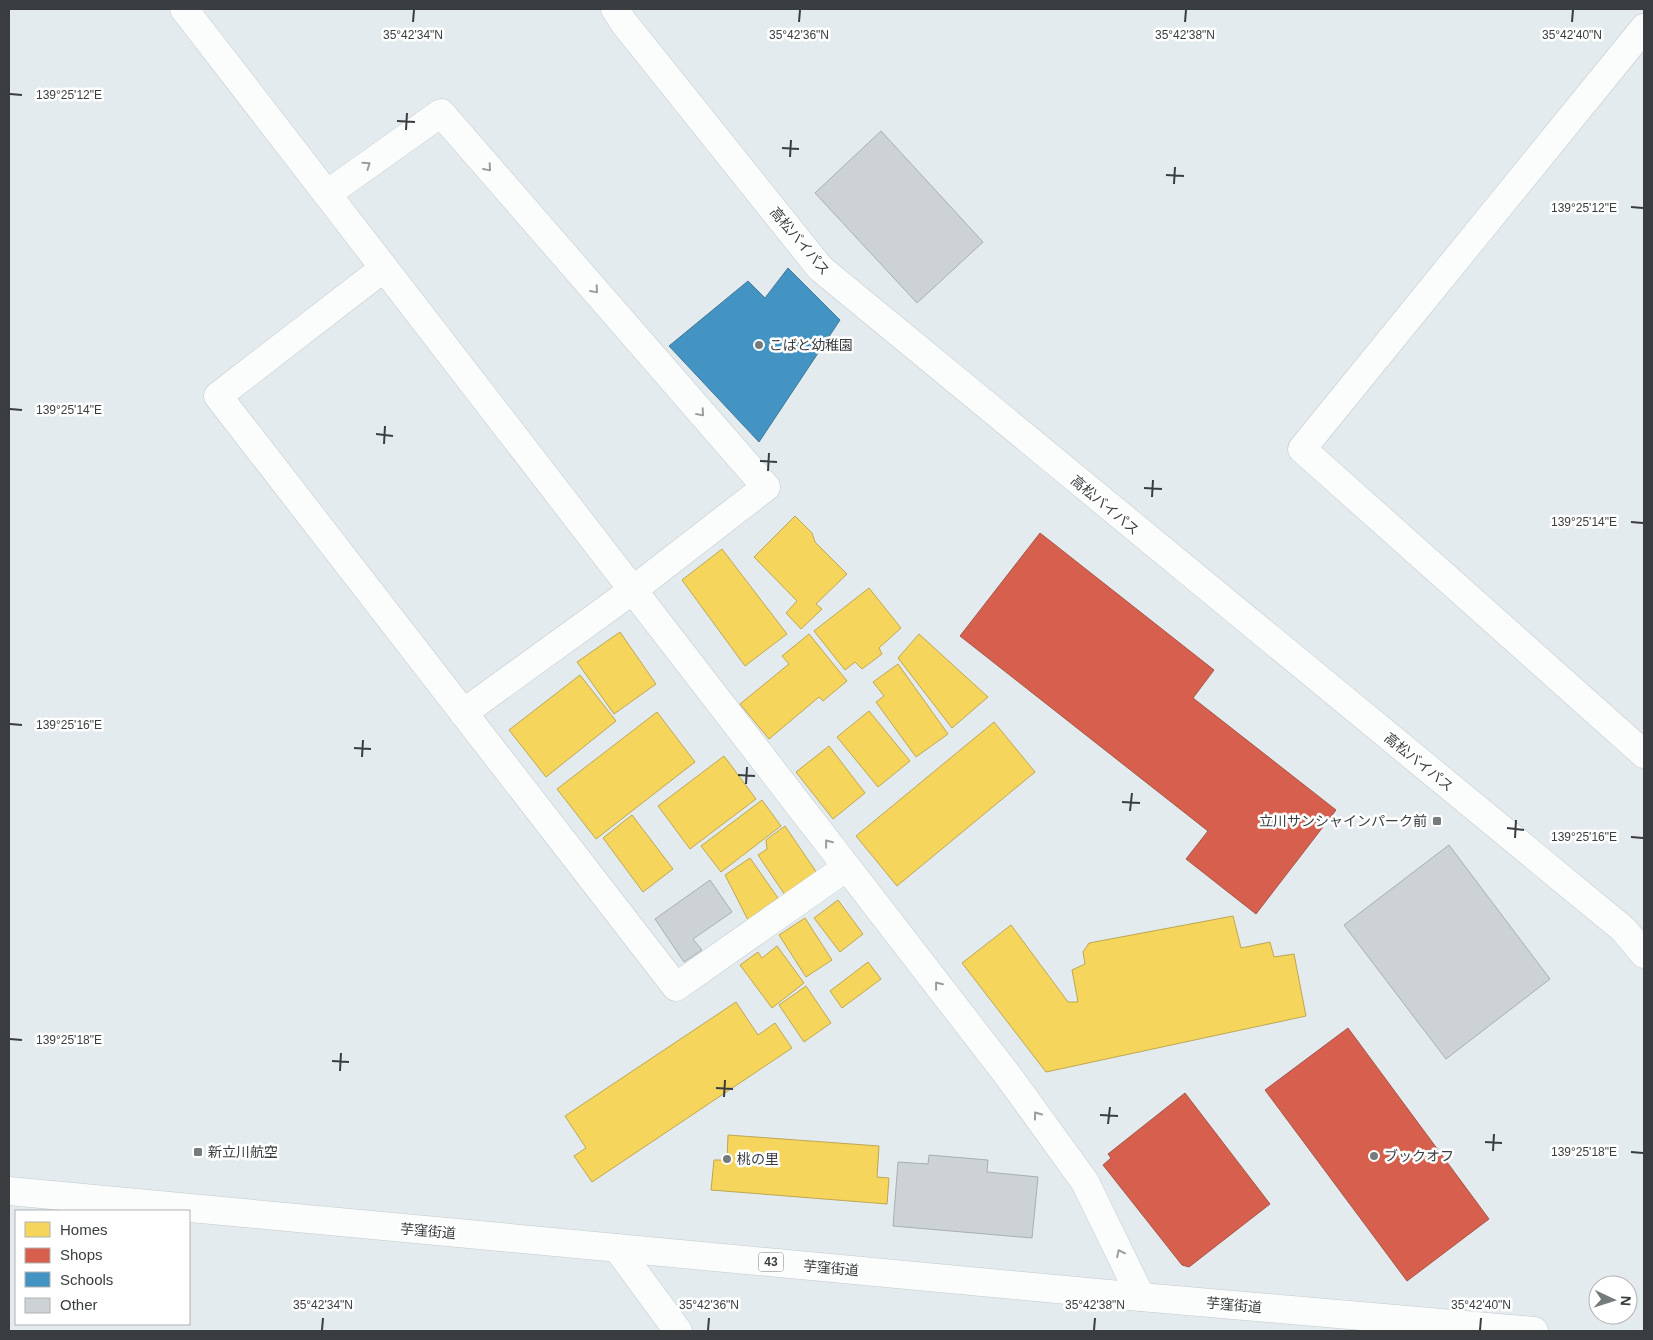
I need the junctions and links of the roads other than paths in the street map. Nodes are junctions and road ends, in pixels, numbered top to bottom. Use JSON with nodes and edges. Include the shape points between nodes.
{"nodes":[{"id":1,"x":184,"y":9,"type":"edge"},
{"id":2,"x":615,"y":9,"type":"edge"},
{"id":3,"x":1644,"y":28,"type":"edge"},
{"id":4,"x":327,"y":194,"type":"junction"},
{"id":5,"x":384,"y":268,"type":"junction"},
{"id":6,"x":633,"y":590,"type":"junction"},
{"id":7,"x":463,"y":714,"type":"junction"},
{"id":8,"x":1644,"y":754,"type":"edge"},
{"id":9,"x":847,"y":867,"type":"junction"},
{"id":10,"x":1644,"y":954,"type":"edge"},
{"id":11,"x":9,"y":1191,"type":"edge"},
{"id":12,"x":617,"y":1248,"type":"junction"},
{"id":13,"x":1141,"y":1297,"type":"junction"},
{"id":14,"x":1486,"y":1329,"type":"edge"},
{"id":15,"x":678,"y":1331,"type":"edge"},
{"id":16,"x":1534,"y":1331,"type":"edge"}],
"edges":[{"from":1,"to":4,"type":"street"},
{"from":2,"to":10,"type":"street","name":"高松バイパス","via":[[820,268],[1623,929]]},
{"from":3,"to":8,"type":"street","via":[[1302,449]]},
{"from":4,"to":5,"type":"street"},
{"from":4,"to":6,"type":"street","one_way":true,"via":[[440,113],[766,488]]},
{"from":5,"to":6,"type":"street"},
{"from":5,"to":7,"type":"street","via":[[218,396]]},
{"from":6,"to":7,"type":"street"},
{"from":9,"to":6,"type":"street","one_way":true},
{"from":7,"to":9,"type":"street","via":[[676,987]]},
{"from":13,"to":9,"type":"street","one_way":true,"via":[[1085,1182],[1009,1077]]},
{"from":11,"to":12,"type":"street","name":"芋窪街道","number":"43"},
{"from":12,"to":13,"type":"street","name":"芋窪街道","number":"43"},
{"from":12,"to":15,"type":"street"},
{"from":13,"to":14,"type":"street","name":"芋窪街道","number":"43"},
{"from":14,"to":16,"type":"street","name":"芋窪街道","number":"43"}]}
